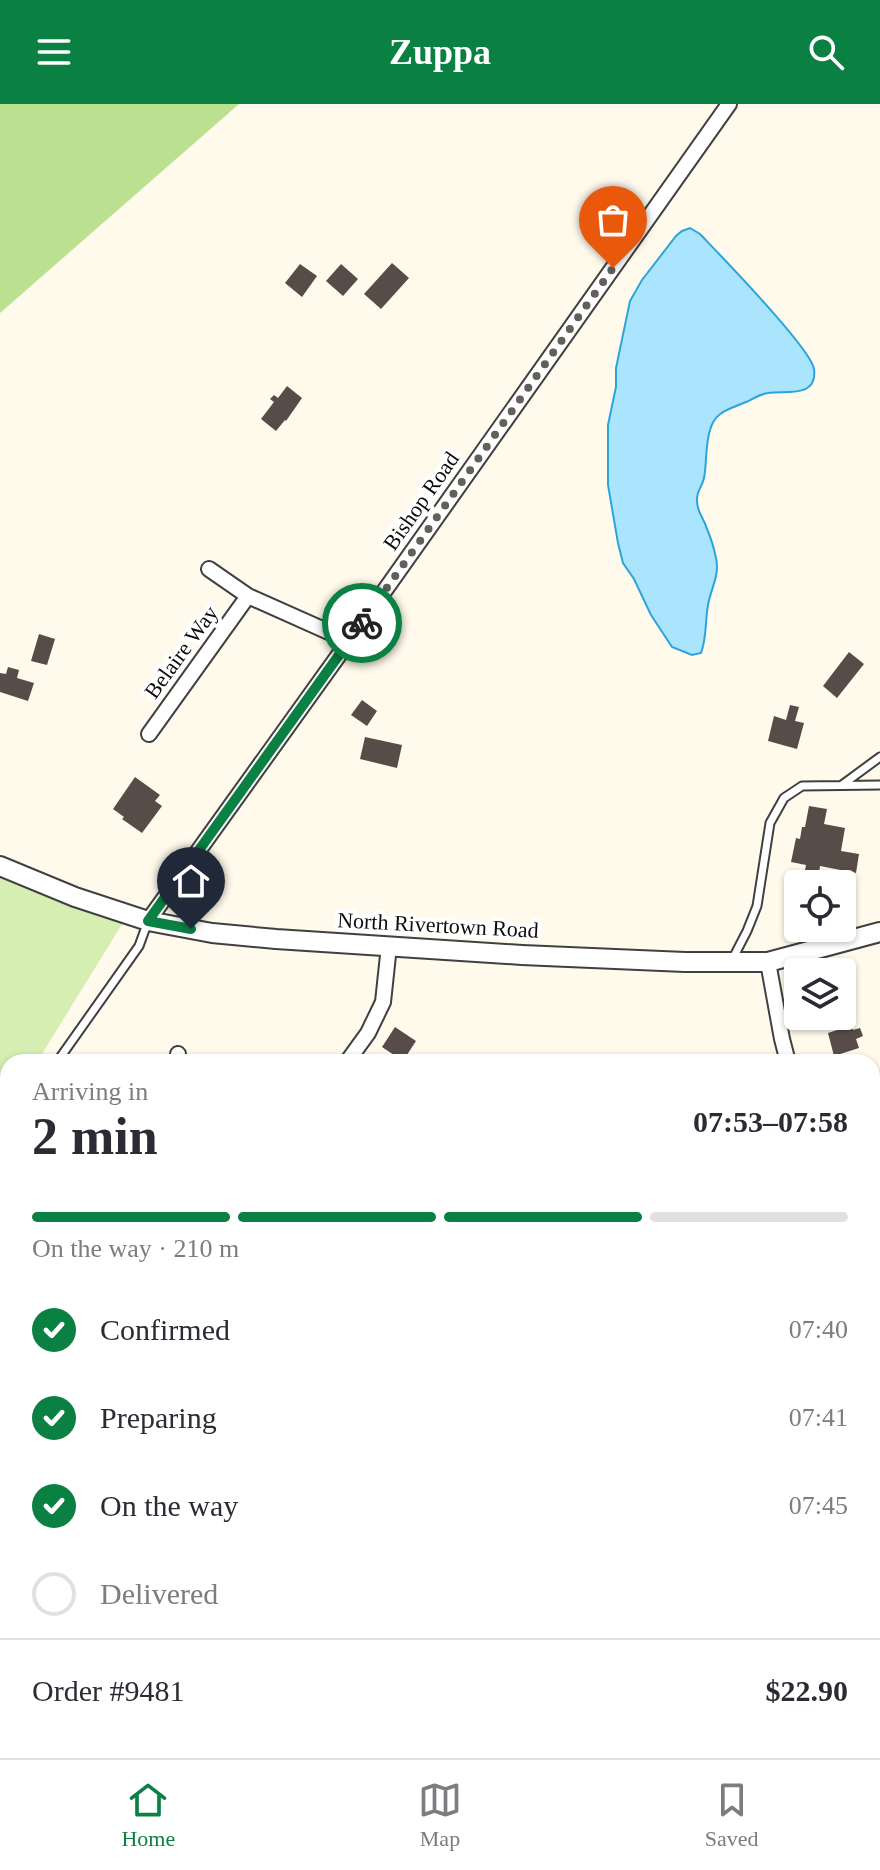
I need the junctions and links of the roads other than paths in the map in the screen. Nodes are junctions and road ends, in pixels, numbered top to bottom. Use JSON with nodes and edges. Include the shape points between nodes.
{"nodes":[{"id":1,"x":729,"y":104,"type":"edge"},
{"id":2,"x":209,"y":569,"type":"dead end"},
{"id":3,"x":248,"y":596,"type":"junction"},
{"id":4,"x":349,"y":641,"type":"junction"},
{"id":5,"x":149,"y":734,"type":"dead end"},
{"id":6,"x":880,"y":757,"type":"edge"},
{"id":7,"x":880,"y":785,"type":"edge"},
{"id":8,"x":840,"y":787,"type":"junction"},
{"id":9,"x":0,"y":866,"type":"edge"},
{"id":10,"x":148,"y":921,"type":"junction"},
{"id":11,"x":880,"y":932,"type":"edge"},
{"id":12,"x":389,"y":946,"type":"junction"},
{"id":13,"x":731,"y":962,"type":"junction"},
{"id":14,"x":768,"y":962,"type":"junction"},
{"id":15,"x":63,"y":1054,"type":"edge"},
{"id":16,"x":353,"y":1054,"type":"edge"},
{"id":17,"x":786,"y":1054,"type":"edge"}],
"edges":[{"from":1,"to":4,"type":"street","name":"Bishop Road"},
{"from":2,"to":3,"type":"street"},
{"from":3,"to":4,"type":"street"},
{"from":3,"to":5,"type":"street","name":"Belaire Way"},
{"from":4,"to":10,"type":"street","name":"Bishop Road"},
{"from":6,"to":8,"type":"lane"},
{"from":7,"to":8,"type":"lane"},
{"from":8,"to":13,"type":"lane","via":[[802,786],[784,798],[770,823],[757,906]]},
{"from":9,"to":10,"type":"street","name":"North Rivertown Road"},
{"from":10,"to":12,"type":"street","name":"North Rivertown Road","via":[[276,939]]},
{"from":10,"to":15,"type":"lane","via":[[139,946]]},
{"from":11,"to":14,"type":"street","name":"North Rivertown Road"},
{"from":12,"to":13,"type":"street","name":"North Rivertown Road"},
{"from":12,"to":16,"type":"street","via":[[383,1002]]},
{"from":13,"to":14,"type":"street","name":"North Rivertown Road"},
{"from":14,"to":17,"type":"street"}]}
